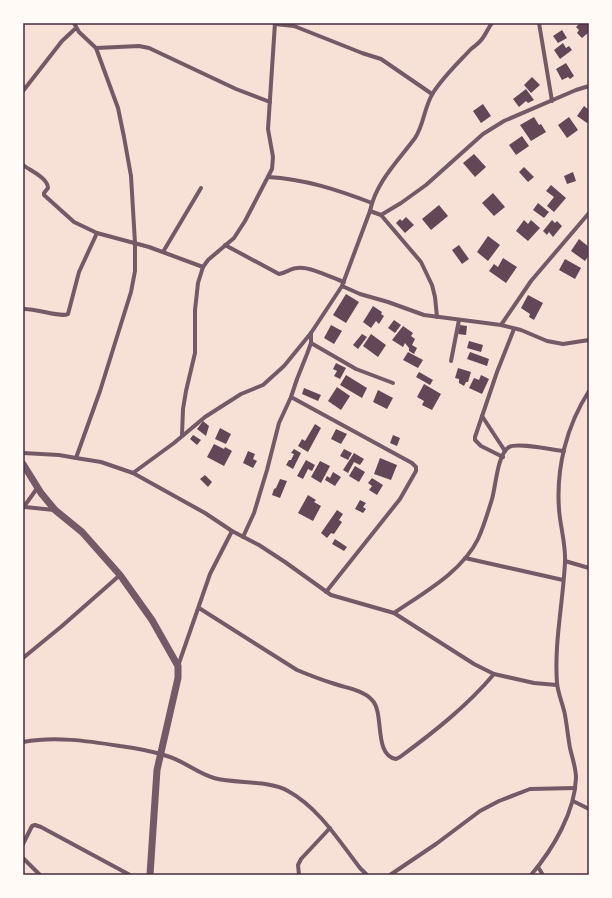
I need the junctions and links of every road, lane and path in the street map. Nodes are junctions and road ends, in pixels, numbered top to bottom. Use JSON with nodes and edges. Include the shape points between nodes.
{"nodes":[{"id":1,"x":74,"y":23,"type":"edge"},
{"id":2,"x":275,"y":23,"type":"edge"},
{"id":3,"x":492,"y":23,"type":"edge"},
{"id":4,"x":539,"y":23,"type":"edge"},
{"id":5,"x":76,"y":28,"type":"junction"},
{"id":6,"x":96,"y":48,"type":"junction"},
{"id":7,"x":589,"y":86,"type":"edge"},
{"id":8,"x":23,"y":91,"type":"edge"},
{"id":9,"x":432,"y":94,"type":"junction"},
{"id":10,"x":552,"y":101,"type":"junction"},
{"id":11,"x":270,"y":102,"type":"junction"},
{"id":12,"x":23,"y":165,"type":"edge"},
{"id":13,"x":268,"y":177,"type":"junction"},
{"id":14,"x":201,"y":188,"type":"dead end"},
{"id":15,"x":372,"y":203,"type":"junction"},
{"id":16,"x":370,"y":211,"type":"junction"},
{"id":17,"x":589,"y":213,"type":"edge"},
{"id":18,"x":381,"y":215,"type":"junction"},
{"id":19,"x":97,"y":232,"type":"junction"},
{"id":20,"x":135,"y":243,"type":"junction"},
{"id":21,"x":225,"y":245,"type":"junction"},
{"id":22,"x":163,"y":252,"type":"junction"},
{"id":23,"x":203,"y":267,"type":"junction"},
{"id":24,"x":343,"y":284,"type":"junction"},
{"id":25,"x":23,"y":310,"type":"edge"},
{"id":26,"x":437,"y":317,"type":"junction"},
{"id":27,"x":459,"y":320,"type":"junction"},
{"id":28,"x":501,"y":325,"type":"junction"},
{"id":29,"x":514,"y":329,"type":"junction"},
{"id":30,"x":311,"y":333,"type":"junction"},
{"id":31,"x":589,"y":340,"type":"edge"},
{"id":32,"x":311,"y":343,"type":"junction"},
{"id":33,"x":298,"y":349,"type":"junction"},
{"id":34,"x":307,"y":354,"type":"junction"},
{"id":35,"x":451,"y":362,"type":"dead end"},
{"id":36,"x":393,"y":383,"type":"dead end"},
{"id":37,"x":589,"y":391,"type":"edge"},
{"id":38,"x":291,"y":397,"type":"junction"},
{"id":39,"x":482,"y":416,"type":"junction"},
{"id":40,"x":182,"y":435,"type":"junction"},
{"id":41,"x":505,"y":451,"type":"junction"},
{"id":42,"x":564,"y":451,"type":"junction"},
{"id":43,"x":23,"y":453,"type":"edge"},
{"id":44,"x":503,"y":457,"type":"junction"},
{"id":45,"x":76,"y":458,"type":"junction"},
{"id":46,"x":23,"y":464,"type":"edge"},
{"id":47,"x":133,"y":473,"type":"junction"},
{"id":48,"x":38,"y":487,"type":"junction"},
{"id":49,"x":24,"y":508,"type":"edge"},
{"id":50,"x":55,"y":510,"type":"junction"},
{"id":51,"x":232,"y":531,"type":"junction"},
{"id":52,"x":243,"y":537,"type":"junction"},
{"id":53,"x":465,"y":558,"type":"junction"},
{"id":54,"x":565,"y":561,"type":"junction"},
{"id":55,"x":589,"y":568,"type":"edge"},
{"id":56,"x":120,"y":575,"type":"junction"},
{"id":57,"x":563,"y":580,"type":"junction"},
{"id":58,"x":326,"y":592,"type":"junction"},
{"id":59,"x":199,"y":608,"type":"junction"},
{"id":60,"x":394,"y":613,"type":"junction"},
{"id":61,"x":23,"y":658,"type":"edge"},
{"id":62,"x":178,"y":666,"type":"junction"},
{"id":63,"x":494,"y":674,"type":"junction"},
{"id":64,"x":557,"y":685,"type":"junction"},
{"id":65,"x":23,"y":742,"type":"edge"},
{"id":66,"x":161,"y":754,"type":"junction"},
{"id":67,"x":575,"y":788,"type":"junction"},
{"id":68,"x":573,"y":801,"type":"junction"},
{"id":69,"x":588,"y":806,"type":"edge"},
{"id":70,"x":330,"y":828,"type":"junction"},
{"id":71,"x":23,"y":844,"type":"edge"},
{"id":72,"x":23,"y":858,"type":"edge"},
{"id":73,"x":538,"y":867,"type":"junction"},
{"id":74,"x":40,"y":875,"type":"edge"},
{"id":75,"x":130,"y":875,"type":"edge"},
{"id":76,"x":150,"y":875,"type":"edge"},
{"id":77,"x":299,"y":875,"type":"edge"},
{"id":78,"x":367,"y":875,"type":"edge"},
{"id":79,"x":390,"y":875,"type":"edge"},
{"id":80,"x":531,"y":875,"type":"edge"},
{"id":81,"x":543,"y":875,"type":"edge"}],
"edges":[{"from":1,"to":5,"type":"street"},
{"from":2,"to":9,"type":"street","via":[[294,26],[362,54],[381,59]]},
{"from":2,"to":11,"type":"street"},
{"from":3,"to":9,"type":"street","via":[[482,39]]},
{"from":4,"to":10,"type":"street"},
{"from":5,"to":6,"type":"street"},
{"from":5,"to":8,"type":"street","via":[[62,41]]},
{"from":6,"to":11,"type":"street","via":[[149,48]]},
{"from":6,"to":20,"type":"street","via":[[118,108],[124,137],[131,176]]},
{"from":7,"to":10,"type":"street"},
{"from":9,"to":15,"type":"street","via":[[415,138],[390,169]]},
{"from":10,"to":18,"type":"street","via":[[504,121],[483,134],[426,185]]},
{"from":11,"to":13,"type":"street","via":[[268,129],[273,157]]},
{"from":12,"to":19,"type":"street","via":[[47,182],[48,188],[44,192],[46,198],[74,222]]},
{"from":13,"to":15,"type":"street","via":[[313,183]]},
{"from":13,"to":21,"type":"street","via":[[245,221],[234,238]]},
{"from":14,"to":22,"type":"street"},
{"from":15,"to":16,"type":"street"},
{"from":16,"to":18,"type":"street"},
{"from":16,"to":24,"type":"street"},
{"from":17,"to":28,"type":"street","via":[[531,281]]},
{"from":18,"to":26,"type":"street","via":[[421,262],[432,285]]},
{"from":19,"to":20,"type":"street"},
{"from":19,"to":25,"type":"street","via":[[80,272],[68,314],[64,316],[39,310]]},
{"from":20,"to":22,"type":"street"},
{"from":20,"to":45,"type":"street","via":[[135,271],[131,292]]},
{"from":21,"to":23,"type":"street"},
{"from":21,"to":24,"type":"street","via":[[279,274],[297,268],[308,269]]},
{"from":22,"to":23,"type":"street"},
{"from":23,"to":40,"type":"street","via":[[198,283],[195,353],[183,409]]},
{"from":24,"to":26,"type":"street","via":[[360,294]]},
{"from":24,"to":30,"type":"street"},
{"from":26,"to":27,"type":"street"},
{"from":27,"to":28,"type":"street"},
{"from":27,"to":35,"type":"street"},
{"from":28,"to":29,"type":"street"},
{"from":29,"to":31,"type":"street","via":[[547,342],[563,344]]},
{"from":29,"to":39,"type":"street"},
{"from":30,"to":32,"type":"street"},
{"from":30,"to":33,"type":"street"},
{"from":32,"to":34,"type":"street"},
{"from":32,"to":36,"type":"street","via":[[356,369]]},
{"from":33,"to":34,"type":"street"},
{"from":33,"to":40,"type":"street","via":[[263,385],[241,394]]},
{"from":34,"to":38,"type":"street"},
{"from":37,"to":42,"type":"street","via":[[580,405]]},
{"from":38,"to":52,"type":"street","via":[[279,423],[254,513]]},
{"from":38,"to":58,"type":"street","via":[[416,467],[400,499]]},
{"from":39,"to":41,"type":"street"},
{"from":39,"to":44,"type":"street","via":[[475,440],[481,446]]},
{"from":40,"to":47,"type":"street"},
{"from":41,"to":42,"type":"street","via":[[514,446],[530,446]]},
{"from":41,"to":44,"type":"street"},
{"from":42,"to":54,"type":"street","via":[[558,483]]},
{"from":43,"to":45,"type":"street"},
{"from":44,"to":53,"type":"street","via":[[486,520]]},
{"from":45,"to":47,"type":"street","via":[[101,462]]},
{"from":46,"to":48,"type":"street"},
{"from":47,"to":51,"type":"street"},
{"from":48,"to":49,"type":"street"},
{"from":48,"to":50,"type":"street"},
{"from":49,"to":50,"type":"street"},
{"from":50,"to":56,"type":"street","via":[[82,532]]},
{"from":51,"to":52,"type":"street"},
{"from":51,"to":59,"type":"street","via":[[210,574]]},
{"from":52,"to":58,"type":"street","via":[[285,562]]},
{"from":53,"to":57,"type":"street"},
{"from":53,"to":60,"type":"street","via":[[424,594]]},
{"from":54,"to":55,"type":"street"},
{"from":54,"to":57,"type":"street"},
{"from":56,"to":61,"type":"street"},
{"from":56,"to":62,"type":"street","via":[[152,620]]},
{"from":57,"to":64,"type":"street","via":[[557,639]]},
{"from":58,"to":60,"type":"street"},
{"from":59,"to":62,"type":"street"},
{"from":59,"to":63,"type":"street","via":[[297,670],[357,691],[372,700],[376,705],[382,742],[391,758],[400,757],[439,728]]},
{"from":60,"to":63,"type":"street"},
{"from":62,"to":66,"type":"street","via":[[177,685]]},
{"from":63,"to":64,"type":"street"},
{"from":64,"to":67,"type":"street","via":[[565,713],[576,776]]},
{"from":65,"to":66,"type":"street","via":[[55,739],[90,741]]},
{"from":66,"to":70,"type":"street","via":[[215,778],[287,790],[316,812]]},
{"from":66,"to":76,"type":"street","via":[[157,770]]},
{"from":67,"to":68,"type":"street"},
{"from":67,"to":79,"type":"street","via":[[530,789],[499,801],[480,811]]},
{"from":68,"to":69,"type":"street"},
{"from":68,"to":73,"type":"street","via":[[556,838]]},
{"from":70,"to":77,"type":"street","via":[[301,859],[298,865]]},
{"from":70,"to":78,"type":"street"},
{"from":71,"to":75,"type":"street","via":[[32,826],[41,826]]},
{"from":72,"to":74,"type":"street"},
{"from":73,"to":80,"type":"street"},
{"from":73,"to":81,"type":"street"}]}
